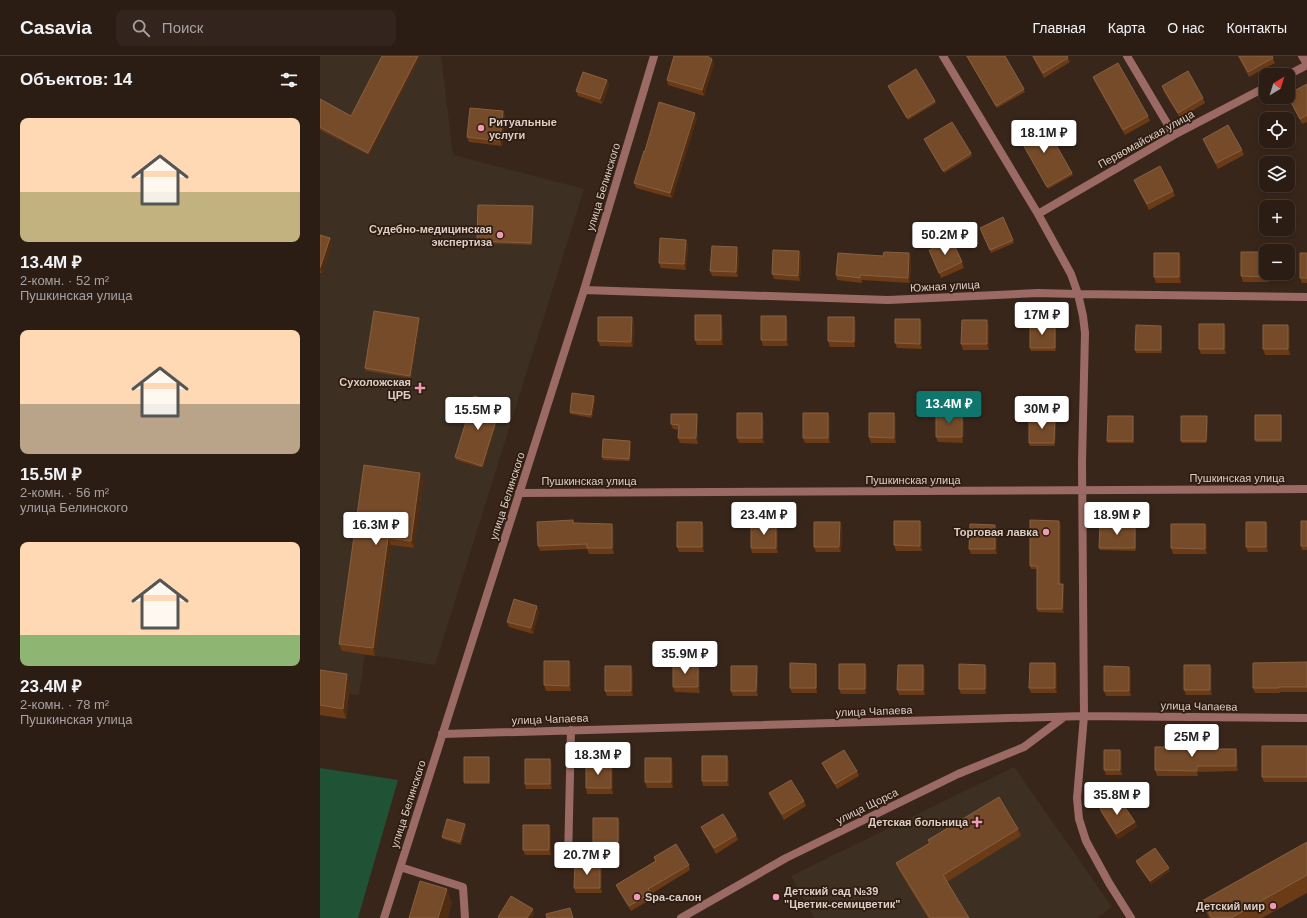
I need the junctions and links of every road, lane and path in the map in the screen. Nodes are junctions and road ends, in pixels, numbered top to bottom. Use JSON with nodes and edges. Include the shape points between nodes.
{"nodes":[{"id":1,"x":654,"y":56,"type":"edge"},
{"id":2,"x":943,"y":56,"type":"edge"},
{"id":3,"x":1127,"y":56,"type":"edge"},
{"id":4,"x":1302,"y":56,"type":"edge"},
{"id":5,"x":1307,"y":65,"type":"edge"},
{"id":6,"x":1295,"y":71,"type":"edge"},
{"id":7,"x":1259,"y":91,"type":"edge"},
{"id":8,"x":1174,"y":135,"type":"junction"},
{"id":9,"x":1038,"y":214,"type":"junction"},
{"id":10,"x":584,"y":290,"type":"junction"},
{"id":11,"x":1078,"y":294,"type":"junction"},
{"id":12,"x":1307,"y":297,"type":"edge"},
{"id":13,"x":1307,"y":489,"type":"edge"},
{"id":14,"x":1082,"y":490,"type":"junction"},
{"id":15,"x":519,"y":493,"type":"junction"},
{"id":16,"x":1084,"y":716,"type":"junction"},
{"id":17,"x":1064,"y":717,"type":"junction"},
{"id":18,"x":1307,"y":718,"type":"edge"},
{"id":19,"x":571,"y":730,"type":"junction"},
{"id":20,"x":442,"y":734,"type":"junction"},
{"id":21,"x":568,"y":860,"type":"dead end"},
{"id":22,"x":400,"y":867,"type":"junction"},
{"id":23,"x":384,"y":918,"type":"edge"},
{"id":24,"x":465,"y":918,"type":"edge"},
{"id":25,"x":681,"y":918,"type":"edge"},
{"id":26,"x":1131,"y":918,"type":"edge"}],
"edges":[{"from":1,"to":10,"type":"street","name":"улица Белинского"},
{"from":2,"to":9,"type":"street"},
{"from":3,"to":8,"type":"street"},
{"from":4,"to":5,"type":"street"},
{"from":5,"to":6,"type":"street"},
{"from":7,"to":8,"type":"street","name":"Первомайская улица"},
{"from":8,"to":9,"type":"street","name":"Первомайская улица"},
{"from":9,"to":11,"type":"street"},
{"from":10,"to":11,"type":"street","name":"Южная улица","via":[[888,300],[1038,293]]},
{"from":10,"to":15,"type":"street","name":"улица Белинского"},
{"from":11,"to":12,"type":"street","name":"Южная улица"},
{"from":11,"to":14,"type":"street","via":[[1085,333]]},
{"from":13,"to":14,"type":"street","name":"Пушкинская улица"},
{"from":14,"to":15,"type":"street","name":"Пушкинская улица"},
{"from":14,"to":16,"type":"street"},
{"from":15,"to":20,"type":"street","name":"улица Белинского"},
{"from":16,"to":17,"type":"street","name":"улица Чапаева"},
{"from":16,"to":18,"type":"street","name":"улица Чапаева"},
{"from":16,"to":26,"type":"street","via":[[1077,798],[1079,819],[1086,841]]},
{"from":17,"to":19,"type":"street","name":"улица Чапаева"},
{"from":17,"to":25,"type":"street","name":"улица Щорса","via":[[1024,747],[958,774],[786,858]]},
{"from":19,"to":20,"type":"street","name":"улица Чапаева"},
{"from":19,"to":21,"type":"street"},
{"from":20,"to":22,"type":"street","name":"улица Белинского"},
{"from":22,"to":23,"type":"street","name":"улица Белинского"},
{"from":22,"to":24,"type":"street","via":[[463,887]]}]}
